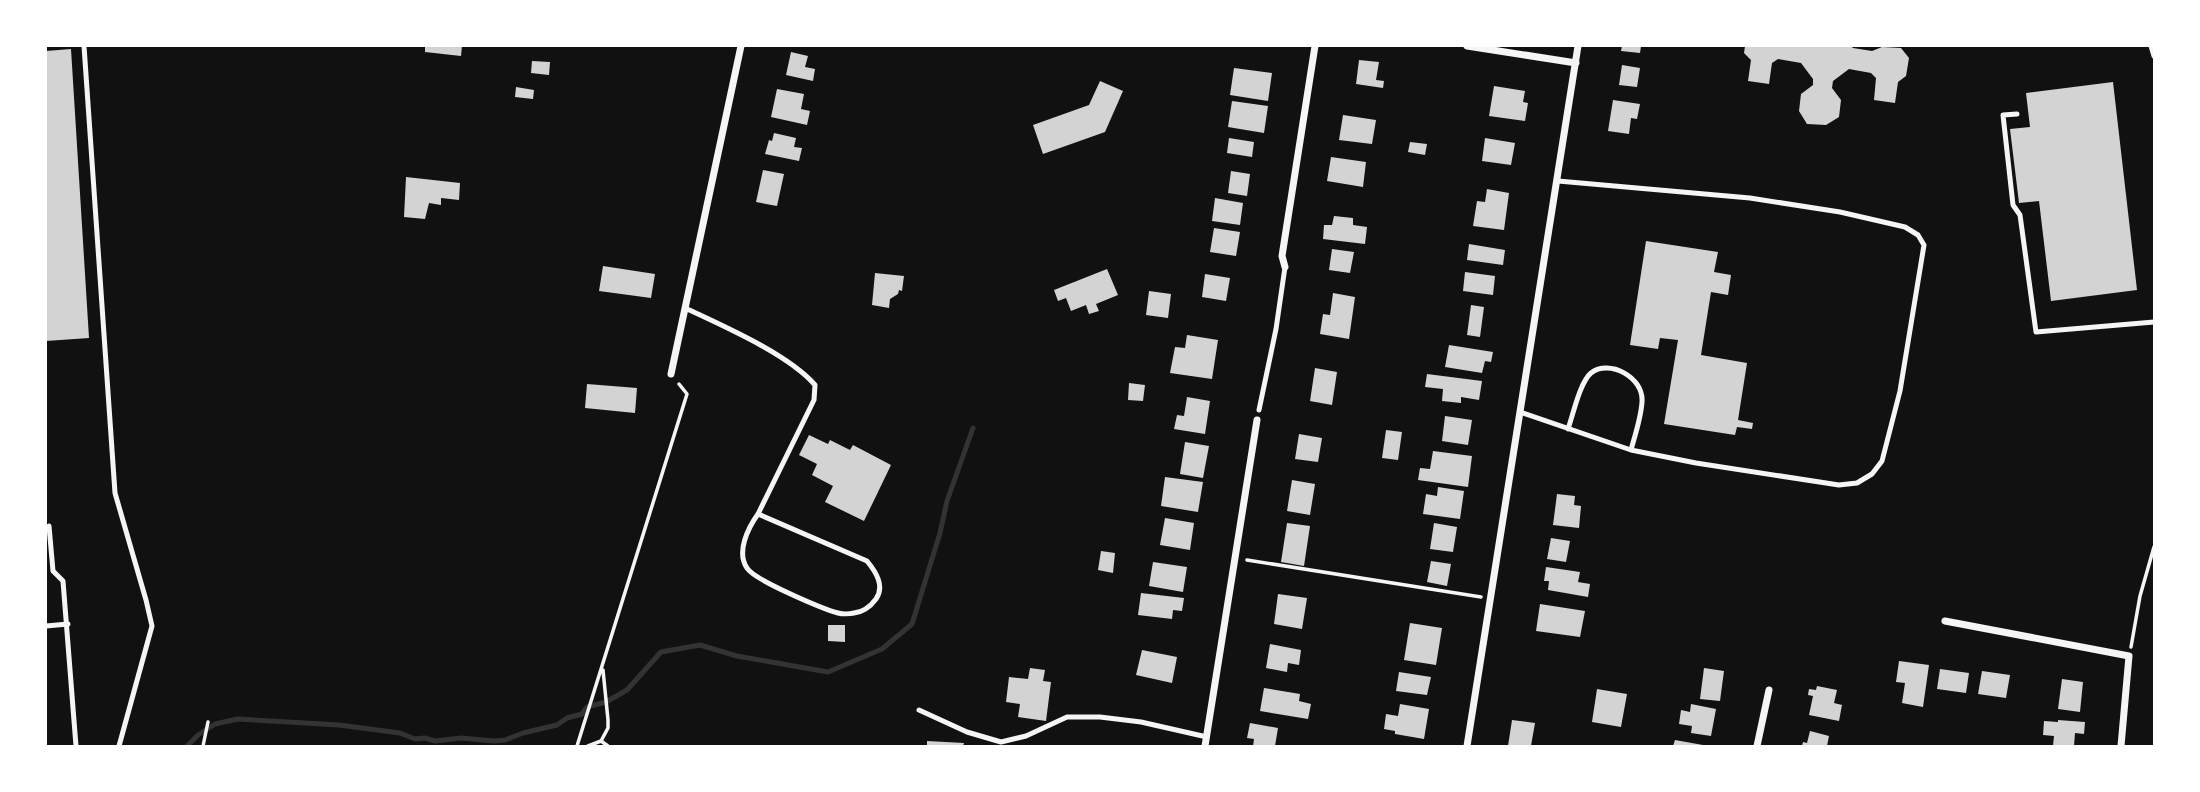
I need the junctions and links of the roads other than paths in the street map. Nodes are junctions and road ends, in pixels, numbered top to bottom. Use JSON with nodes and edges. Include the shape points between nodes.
{"nodes":[{"id":1,"x":84,"y":46,"type":"edge"},
{"id":2,"x":741,"y":46,"type":"edge"},
{"id":3,"x":1315,"y":46,"type":"edge"},
{"id":4,"x":1467,"y":46,"type":"edge"},
{"id":5,"x":1578,"y":46,"type":"edge"},
{"id":6,"x":2151,"y":46,"type":"edge"},
{"id":7,"x":2154,"y":55,"type":"edge"},
{"id":8,"x":1576,"y":62,"type":"junction"},
{"id":9,"x":2017,"y":114,"type":"dead end"},
{"id":10,"x":1558,"y":181,"type":"junction"},
{"id":11,"x":1285,"y":267,"type":"joint"},
{"id":12,"x":685,"y":307,"type":"junction"},
{"id":13,"x":2154,"y":322,"type":"edge"},
{"id":14,"x":671,"y":374,"type":"road end"},
{"id":15,"x":1259,"y":410,"type":"dead end"},
{"id":16,"x":1520,"y":412,"type":"junction"},
{"id":17,"x":1257,"y":420,"type":"dead end"},
{"id":18,"x":1568,"y":429,"type":"junction"},
{"id":19,"x":1631,"y":450,"type":"junction"},
{"id":20,"x":758,"y":513,"type":"junction"},
{"id":21,"x":49,"y":526,"type":"dead end"},
{"id":22,"x":1945,"y":621,"type":"dead end"},
{"id":23,"x":68,"y":625,"type":"junction"},
{"id":24,"x":46,"y":626,"type":"edge"},
{"id":25,"x":1769,"y":690,"type":"dead end"},
{"id":26,"x":919,"y":710,"type":"dead end"},
{"id":27,"x":1207,"y":737,"type":"junction"},
{"id":28,"x":76,"y":747,"type":"edge"},
{"id":29,"x":119,"y":747,"type":"edge"},
{"id":30,"x":1205,"y":747,"type":"edge"},
{"id":31,"x":1467,"y":747,"type":"edge"},
{"id":32,"x":1757,"y":747,"type":"edge"},
{"id":33,"x":2121,"y":747,"type":"edge"}],
"edges":[{"from":1,"to":29,"type":"lane","via":[[115,493],[152,626]]},
{"from":2,"to":12,"type":"street"},
{"from":3,"to":11,"type":"street","via":[[1282,256]]},
{"from":4,"to":8,"type":"street"},
{"from":5,"to":8,"type":"street"},
{"from":6,"to":7,"type":"lane"},
{"from":8,"to":10,"type":"street"},
{"from":9,"to":13,"type":"lane","via":[[2003,115],[2013,205],[2020,215],[2036,332]]},
{"from":10,"to":16,"type":"street"},
{"from":10,"to":19,"type":"lane","via":[[1751,198],[1840,212],[1905,227],[1924,245],[1900,391],[1882,461],[1872,474],[1857,483],[1839,485]]},
{"from":11,"to":15,"type":"lane"},
{"from":12,"to":14,"type":"street"},
{"from":12,"to":20,"type":"lane","via":[[788,362],[815,385],[814,400]]},
{"from":16,"to":18,"type":"lane"},
{"from":16,"to":31,"type":"street"},
{"from":17,"to":27,"type":"street"},
{"from":18,"to":19,"type":"lane"},
{"from":18,"to":19,"type":"lane","via":[[1590,374],[1604,368],[1631,375],[1643,400]]},
{"from":20,"to":20,"type":"lane","via":[[743,547],[746,568],[760,580],[839,613],[870,608],[879,594],[879,576],[867,561]]},
{"from":21,"to":23,"type":"lane","via":[[54,571],[63,582]]},
{"from":22,"to":33,"type":"street","via":[[2129,656]]},
{"from":23,"to":24,"type":"lane"},
{"from":23,"to":28,"type":"lane"},
{"from":25,"to":32,"type":"street"},
{"from":26,"to":27,"type":"lane","via":[[1001,742],[1067,717],[1141,722]]},
{"from":27,"to":30,"type":"street"}]}
